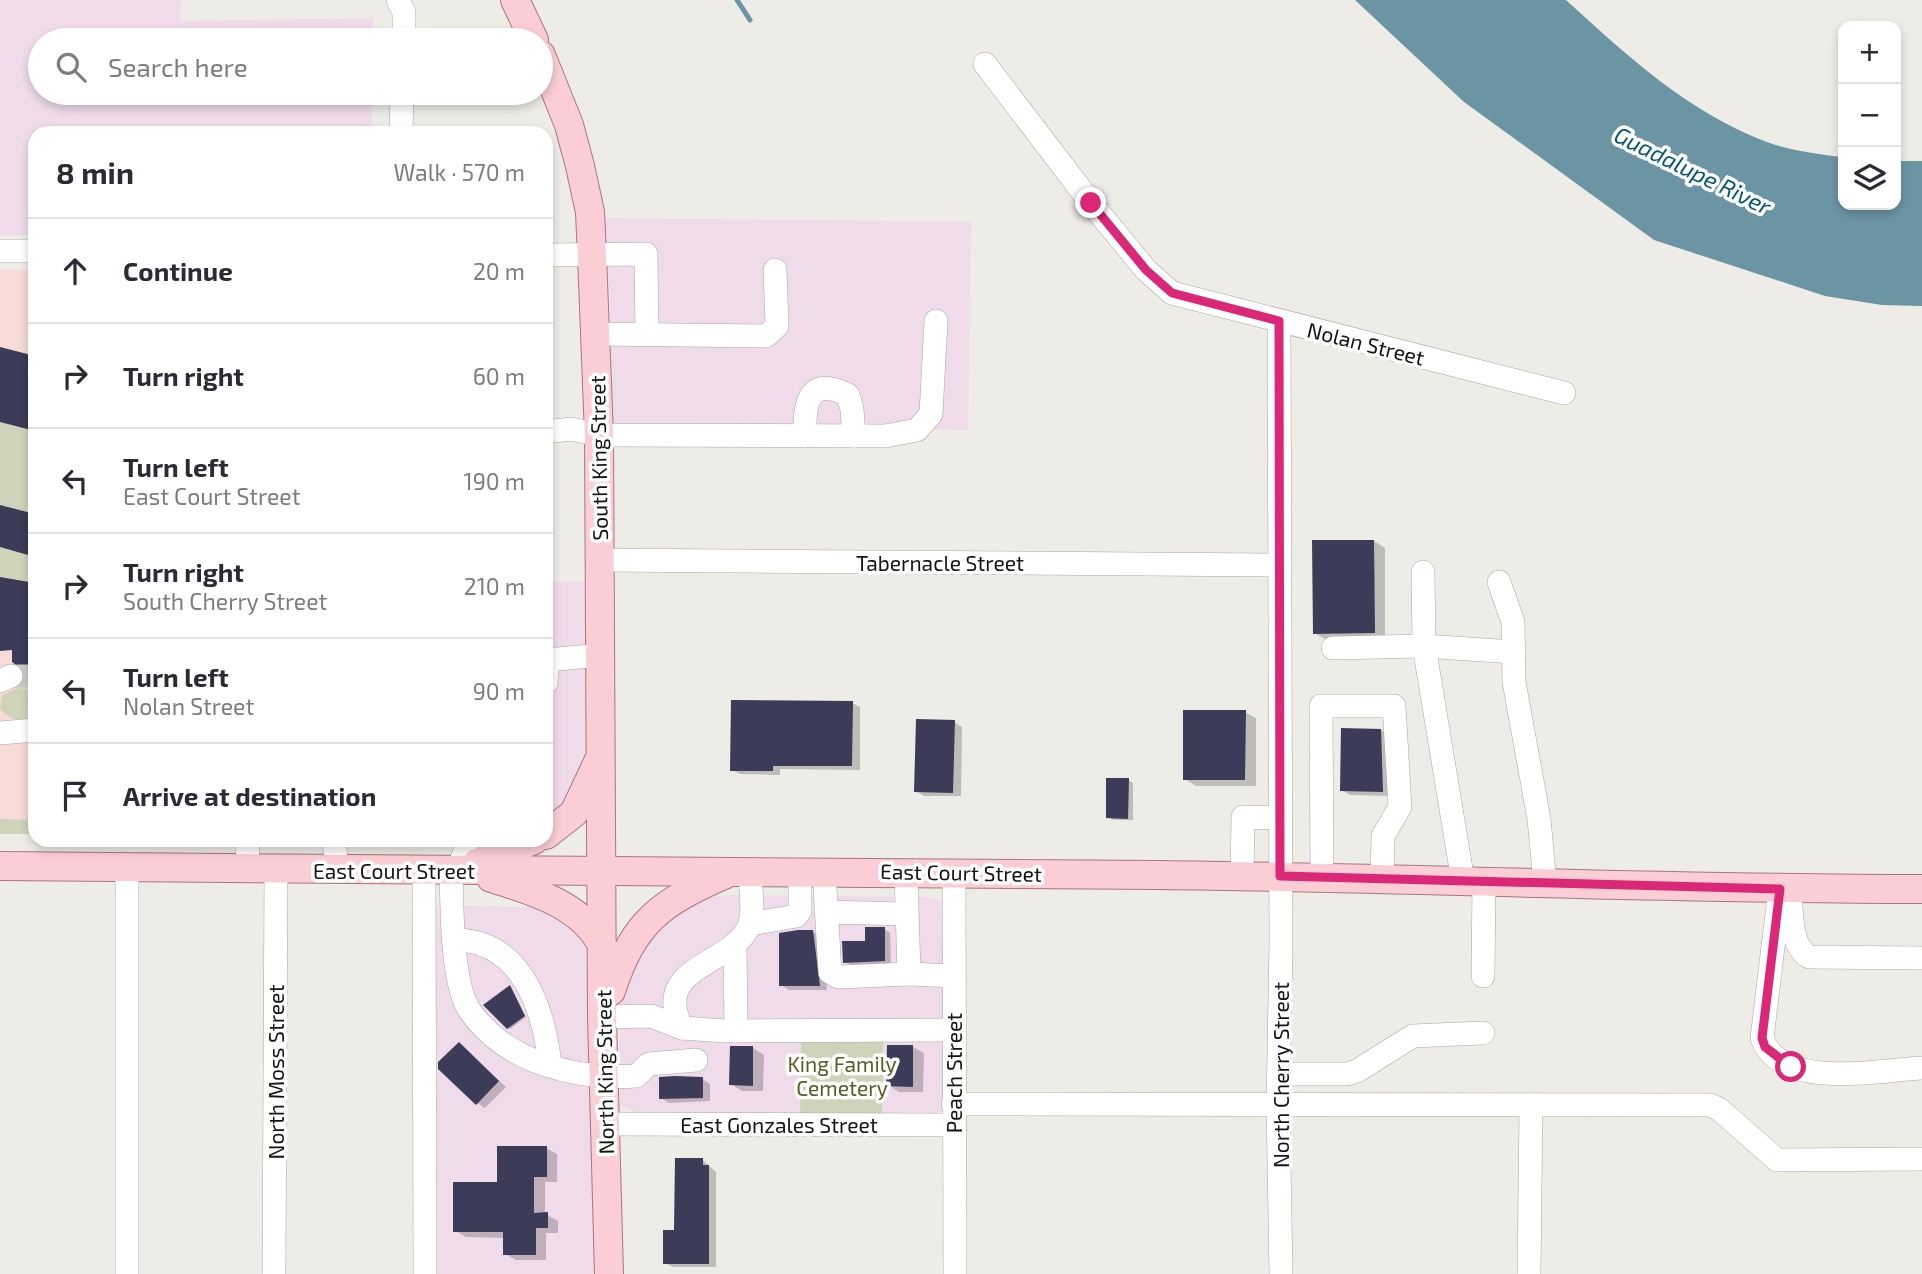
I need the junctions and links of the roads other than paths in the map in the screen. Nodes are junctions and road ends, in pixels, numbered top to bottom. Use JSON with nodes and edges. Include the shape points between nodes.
{"nodes":[{"id":1,"x":398,"y":0,"type":"edge"},
{"id":2,"x":515,"y":0,"type":"edge"},
{"id":3,"x":404,"y":28,"type":"edge"},
{"id":4,"x":528,"y":28,"type":"edge"},
{"id":5,"x":985,"y":64,"type":"dead end"},
{"id":6,"x":553,"y":85,"type":"edge"},
{"id":7,"x":402,"y":105,"type":"edge"},
{"id":8,"x":401,"y":126,"type":"edge"},
{"id":9,"x":0,"y":251,"type":"edge"},
{"id":10,"x":28,"y":251,"type":"edge"},
{"id":11,"x":553,"y":255,"type":"edge"},
{"id":12,"x":592,"y":256,"type":"junction"},
{"id":13,"x":775,"y":270,"type":"dead end"},
{"id":14,"x":936,"y":321,"type":"dead end"},
{"id":15,"x":1279,"y":321,"type":"junction"},
{"id":16,"x":595,"y":334,"type":"junction"},
{"id":17,"x":648,"y":334,"type":"junction"},
{"id":18,"x":1564,"y":393,"type":"dead end"},
{"id":19,"x":553,"y":431,"type":"edge"},
{"id":20,"x":599,"y":435,"type":"junction"},
{"id":21,"x":805,"y":436,"type":"junction"},
{"id":22,"x":853,"y":436,"type":"junction"},
{"id":23,"x":601,"y":559,"type":"junction"},
{"id":24,"x":1280,"y":565,"type":"junction"},
{"id":25,"x":1423,"y":572,"type":"dead end"},
{"id":26,"x":1499,"y":582,"type":"dead end"},
{"id":27,"x":1424,"y":646,"type":"junction"},
{"id":28,"x":1333,"y":648,"type":"dead end"},
{"id":29,"x":1513,"y":652,"type":"junction"},
{"id":30,"x":601,"y":655,"type":"junction"},
{"id":31,"x":553,"y":659,"type":"edge"},
{"id":32,"x":602,"y":746,"type":"junction"},
{"id":33,"x":1280,"y":818,"type":"junction"},
{"id":34,"x":553,"y":830,"type":"edge"},
{"id":35,"x":247,"y":847,"type":"edge"},
{"id":36,"x":335,"y":847,"type":"edge"},
{"id":37,"x":463,"y":847,"type":"edge"},
{"id":38,"x":512,"y":847,"type":"edge"},
{"id":39,"x":0,"y":866,"type":"edge"},
{"id":40,"x":127,"y":868,"type":"junction"},
{"id":41,"x":444,"y":869,"type":"junction"},
{"id":42,"x":247,"y":870,"type":"junction"},
{"id":43,"x":276,"y":870,"type":"junction"},
{"id":44,"x":337,"y":870,"type":"junction"},
{"id":45,"x":603,"y":870,"type":"junction"},
{"id":46,"x":741,"y":871,"type":"junction"},
{"id":47,"x":812,"y":871,"type":"junction"},
{"id":48,"x":906,"y":872,"type":"junction"},
{"id":49,"x":954,"y":872,"type":"junction"},
{"id":50,"x":1242,"y":876,"type":"junction"},
{"id":51,"x":1280,"y":876,"type":"junction"},
{"id":52,"x":1322,"y":877,"type":"junction"},
{"id":53,"x":1382,"y":879,"type":"junction"},
{"id":54,"x":1474,"y":881,"type":"junction"},
{"id":55,"x":1545,"y":883,"type":"junction"},
{"id":56,"x":1785,"y":889,"type":"junction"},
{"id":57,"x":1922,"y":889,"type":"edge"},
{"id":58,"x":826,"y":912,"type":"junction"},
{"id":59,"x":905,"y":914,"type":"junction"},
{"id":60,"x":751,"y":924,"type":"junction"},
{"id":61,"x":455,"y":940,"type":"junction"},
{"id":62,"x":735,"y":944,"type":"junction"},
{"id":63,"x":603,"y":947,"type":"junction"},
{"id":64,"x":1922,"y":958,"type":"edge"},
{"id":65,"x":909,"y":974,"type":"junction"},
{"id":66,"x":954,"y":976,"type":"junction"},
{"id":67,"x":1483,"y":976,"type":"dead end"},
{"id":68,"x":602,"y":1017,"type":"junction"},
{"id":69,"x":682,"y":1028,"type":"junction"},
{"id":70,"x":953,"y":1030,"type":"junction"},
{"id":71,"x":736,"y":1031,"type":"junction"},
{"id":72,"x":1483,"y":1033,"type":"dead end"},
{"id":73,"x":696,"y":1060,"type":"dead end"},
{"id":74,"x":550,"y":1065,"type":"junction"},
{"id":75,"x":1922,"y":1068,"type":"edge"},
{"id":76,"x":1279,"y":1074,"type":"junction"},
{"id":77,"x":604,"y":1078,"type":"junction"},
{"id":78,"x":1278,"y":1105,"type":"junction"},
{"id":79,"x":1531,"y":1105,"type":"junction"},
{"id":80,"x":953,"y":1115,"type":"junction"},
{"id":81,"x":605,"y":1124,"type":"junction"},
{"id":82,"x":1922,"y":1159,"type":"edge"},
{"id":83,"x":127,"y":1274,"type":"edge"},
{"id":84,"x":274,"y":1274,"type":"edge"},
{"id":85,"x":425,"y":1274,"type":"edge"},
{"id":86,"x":609,"y":1274,"type":"edge"},
{"id":87,"x":955,"y":1274,"type":"edge"},
{"id":88,"x":1281,"y":1274,"type":"edge"},
{"id":89,"x":1529,"y":1274,"type":"edge"}],
"edges":[{"from":1,"to":3,"type":"street"},
{"from":2,"to":4,"type":"main road"},
{"from":5,"to":15,"type":"street","name":"Nolan Street","via":[[1123,242],[1172,293]]},
{"from":6,"to":12,"type":"main road","name":"South King Street","via":[[580,166],[590,212]]},
{"from":7,"to":8,"type":"street"},
{"from":9,"to":10,"type":"street"},
{"from":11,"to":12,"type":"street"},
{"from":12,"to":16,"type":"main road","name":"South King Street"},
{"from":12,"to":17,"type":"street","via":[[646,254]]},
{"from":13,"to":17,"type":"street","via":[[777,326],[766,336]]},
{"from":14,"to":22,"type":"street","via":[[931,414],[917,430]]},
{"from":15,"to":18,"type":"street","name":"Nolan Street"},
{"from":15,"to":24,"type":"street","name":"North Cherry Street"},
{"from":16,"to":17,"type":"street"},
{"from":16,"to":20,"type":"main road","name":"South King Street"},
{"from":19,"to":20,"type":"street","via":[[571,429]]},
{"from":20,"to":21,"type":"street"},
{"from":20,"to":23,"type":"main road","name":"South King Street"},
{"from":21,"to":22,"type":"street"},
{"from":21,"to":22,"type":"street","via":[[809,397],[821,388],[848,395]]},
{"from":23,"to":24,"type":"street","name":"Tabernacle Street"},
{"from":23,"to":30,"type":"main road","name":"South King Street"},
{"from":24,"to":33,"type":"street","name":"North Cherry Street"},
{"from":25,"to":27,"type":"street"},
{"from":26,"to":29,"type":"street","via":[[1513,622]]},
{"from":27,"to":28,"type":"street"},
{"from":27,"to":29,"type":"street"},
{"from":27,"to":54,"type":"street"},
{"from":29,"to":55,"type":"street"},
{"from":30,"to":31,"type":"street"},
{"from":30,"to":32,"type":"main road","name":"South King Street"},
{"from":32,"to":34,"type":"main road","via":[[574,813]]},
{"from":32,"to":45,"type":"main road","name":"South King Street"},
{"from":33,"to":50,"type":"street","via":[[1243,817]]},
{"from":33,"to":51,"type":"street","name":"North Cherry Street"},
{"from":35,"to":42,"type":"street"},
{"from":36,"to":44,"type":"street"},
{"from":37,"to":41,"type":"street"},
{"from":38,"to":41,"type":"main road"},
{"from":39,"to":40,"type":"main road","name":"East Court Street"},
{"from":40,"to":42,"type":"main road","name":"East Court Street"},
{"from":40,"to":83,"type":"street"},
{"from":41,"to":44,"type":"main road","name":"East Court Street"},
{"from":41,"to":45,"type":"main road","name":"East Court Street"},
{"from":41,"to":61,"type":"street"},
{"from":41,"to":63,"type":"main road","via":[[528,890],[557,903],[585,920]]},
{"from":41,"to":85,"type":"street"},
{"from":42,"to":43,"type":"main road","name":"East Court Street"},
{"from":43,"to":44,"type":"main road","name":"East Court Street"},
{"from":43,"to":84,"type":"street","name":"North Moss Street"},
{"from":45,"to":46,"type":"main road","name":"East Court Street"},
{"from":45,"to":63,"type":"main road","name":"North King Street"},
{"from":46,"to":47,"type":"main road","name":"East Court Street"},
{"from":46,"to":60,"type":"street"},
{"from":46,"to":68,"type":"main road","via":[[682,895],[645,923],[622,957]]},
{"from":47,"to":48,"type":"main road","name":"East Court Street"},
{"from":47,"to":58,"type":"street"},
{"from":47,"to":60,"type":"street","via":[[796,916]]},
{"from":48,"to":49,"type":"main road","name":"East Court Street"},
{"from":48,"to":59,"type":"street"},
{"from":49,"to":50,"type":"main road","name":"East Court Street"},
{"from":49,"to":66,"type":"street","name":"Peach Street"},
{"from":50,"to":51,"type":"main road","name":"East Court Street"},
{"from":51,"to":52,"type":"main road","name":"East Court Street"},
{"from":51,"to":76,"type":"street","name":"North Cherry Street"},
{"from":52,"to":53,"type":"main road","name":"East Court Street"},
{"from":52,"to":53,"type":"street","via":[[1321,706],[1394,706],[1400,807],[1383,836]]},
{"from":53,"to":54,"type":"main road","name":"East Court Street"},
{"from":54,"to":55,"type":"main road","name":"East Court Street"},
{"from":54,"to":67,"type":"street"},
{"from":55,"to":56,"type":"main road","name":"East Court Street"},
{"from":56,"to":57,"type":"main road","name":"East Court Street"},
{"from":56,"to":64,"type":"street","via":[[1794,933],[1801,952],[1809,957]]},
{"from":56,"to":75,"type":"street","via":[[1762,1038],[1765,1047],[1791,1067],[1813,1074]]},
{"from":58,"to":59,"type":"street"},
{"from":58,"to":65,"type":"street","via":[[830,972],[838,977]]},
{"from":59,"to":65,"type":"street"},
{"from":60,"to":62,"type":"street"},
{"from":61,"to":74,"type":"street","via":[[457,970],[469,1010],[502,1043]]},
{"from":61,"to":74,"type":"street","via":[[471,940],[511,962],[535,996],[546,1030]]},
{"from":62,"to":69,"type":"street","via":[[696,968],[674,996],[673,1011]]},
{"from":62,"to":71,"type":"street"},
{"from":63,"to":68,"type":"main road","name":"North King Street"},
{"from":65,"to":66,"type":"street"},
{"from":66,"to":70,"type":"street","name":"Peach Street"},
{"from":68,"to":69,"type":"street","via":[[651,1016]]},
{"from":68,"to":77,"type":"main road","name":"North King Street"},
{"from":69,"to":71,"type":"street"},
{"from":70,"to":71,"type":"street"},
{"from":70,"to":80,"type":"street","name":"Peach Street"},
{"from":72,"to":76,"type":"street","via":[[1413,1036],[1347,1074]]},
{"from":73,"to":77,"type":"street","via":[[663,1060],[649,1064],[636,1076]]},
{"from":74,"to":77,"type":"street"},
{"from":76,"to":78,"type":"street","name":"North Cherry Street"},
{"from":77,"to":81,"type":"main road","name":"North King Street"},
{"from":78,"to":79,"type":"street","name":"East Gonzales Street"},
{"from":78,"to":80,"type":"street","name":"East Gonzales Street"},
{"from":78,"to":88,"type":"street","name":"North Cherry Street"},
{"from":79,"to":82,"type":"street","name":"East Gonzales Street","via":[[1710,1105],[1777,1160]]},
{"from":79,"to":89,"type":"street"},
{"from":80,"to":81,"type":"street","name":"East Gonzales Street"},
{"from":80,"to":87,"type":"street","name":"Peach Street"},
{"from":81,"to":86,"type":"main road","name":"North King Street"}]}
